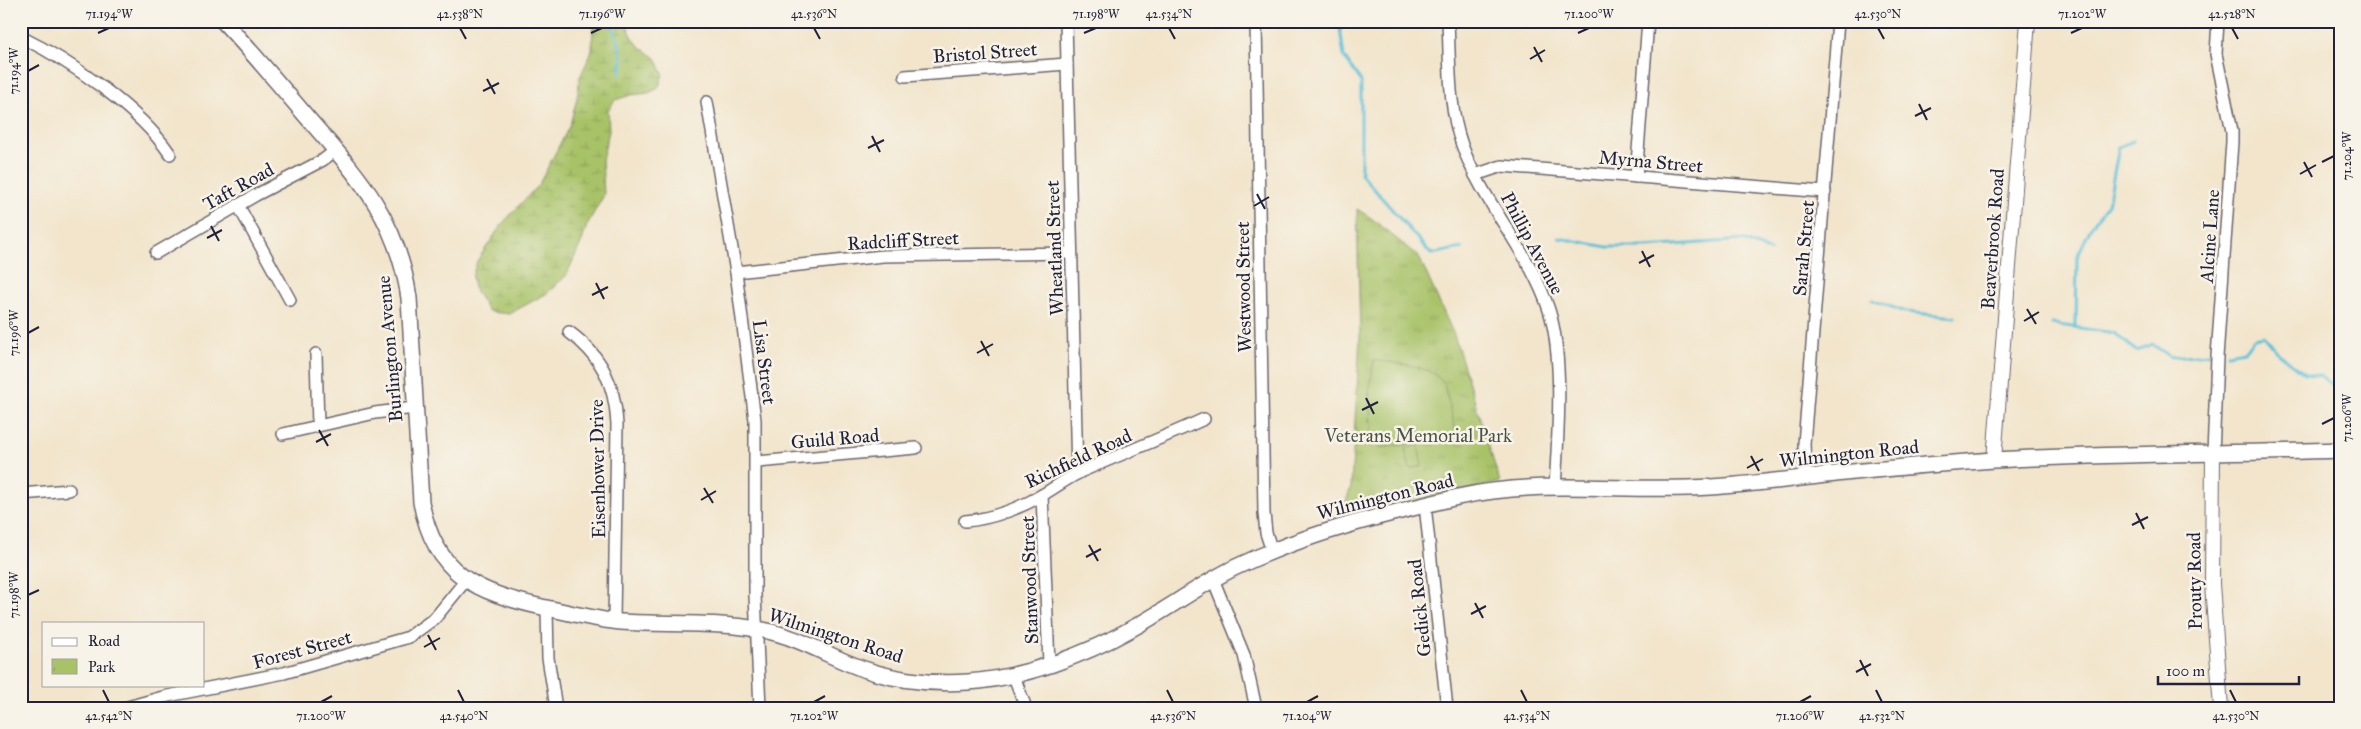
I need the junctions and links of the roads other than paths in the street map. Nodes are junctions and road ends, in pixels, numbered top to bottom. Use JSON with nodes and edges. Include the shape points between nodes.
{"nodes":[{"id":1,"x":223,"y":21,"type":"edge"},
{"id":2,"x":1066,"y":21,"type":"edge"},
{"id":3,"x":1256,"y":21,"type":"edge"},
{"id":4,"x":1448,"y":21,"type":"edge"},
{"id":5,"x":1648,"y":21,"type":"edge"},
{"id":6,"x":1838,"y":21,"type":"edge"},
{"id":7,"x":2028,"y":21,"type":"edge"},
{"id":8,"x":2218,"y":21,"type":"edge"},
{"id":9,"x":21,"y":37,"type":"edge"},
{"id":10,"x":1067,"y":64,"type":"junction"},
{"id":11,"x":905,"y":76,"type":"dead end"},
{"id":12,"x":707,"y":102,"type":"dead end"},
{"id":13,"x":336,"y":150,"type":"junction"},
{"id":14,"x":170,"y":154,"type":"dead end"},
{"id":15,"x":1476,"y":175,"type":"junction"},
{"id":16,"x":1636,"y":177,"type":"junction"},
{"id":17,"x":1825,"y":192,"type":"junction"},
{"id":18,"x":238,"y":205,"type":"junction"},
{"id":19,"x":156,"y":253,"type":"dead end"},
{"id":20,"x":1072,"y":253,"type":"junction"},
{"id":21,"x":736,"y":272,"type":"junction"},
{"id":22,"x":290,"y":300,"type":"dead end"},
{"id":23,"x":569,"y":332,"type":"dead end"},
{"id":24,"x":316,"y":354,"type":"dead end"},
{"id":25,"x":414,"y":408,"type":"junction"},
{"id":26,"x":1204,"y":419,"type":"dead end"},
{"id":27,"x":318,"y":426,"type":"junction"},
{"id":28,"x":283,"y":434,"type":"dead end"},
{"id":29,"x":916,"y":448,"type":"dead end"},
{"id":30,"x":2340,"y":450,"type":"edge"},
{"id":31,"x":2213,"y":454,"type":"junction"},
{"id":32,"x":1994,"y":460,"type":"junction"},
{"id":33,"x":756,"y":462,"type":"junction"},
{"id":34,"x":1077,"y":474,"type":"junction"},
{"id":35,"x":1806,"y":477,"type":"junction"},
{"id":36,"x":1555,"y":488,"type":"junction"},
{"id":37,"x":70,"y":490,"type":"dead end"},
{"id":38,"x":21,"y":494,"type":"edge"},
{"id":39,"x":1042,"y":495,"type":"junction"},
{"id":40,"x":1425,"y":505,"type":"junction"},
{"id":41,"x":965,"y":521,"type":"dead end"},
{"id":42,"x":1272,"y":551,"type":"junction"},
{"id":43,"x":1213,"y":579,"type":"junction"},
{"id":44,"x":466,"y":580,"type":"junction"},
{"id":45,"x":483,"y":590,"type":"joint"},
{"id":46,"x":546,"y":608,"type":"junction"},
{"id":47,"x":614,"y":621,"type":"junction"},
{"id":48,"x":756,"y":629,"type":"junction"},
{"id":49,"x":1049,"y":664,"type":"junction"},
{"id":50,"x":1013,"y":674,"type":"junction"},
{"id":51,"x":124,"y":708,"type":"edge"},
{"id":52,"x":556,"y":708,"type":"edge"},
{"id":53,"x":760,"y":708,"type":"edge"},
{"id":54,"x":1026,"y":708,"type":"edge"},
{"id":55,"x":1256,"y":708,"type":"edge"},
{"id":56,"x":1447,"y":708,"type":"edge"},
{"id":57,"x":2220,"y":708,"type":"edge"}],
"edges":[{"from":1,"to":13,"type":"main road","name":"Burlington Avenue"},
{"from":2,"to":10,"type":"street","name":"Wheatland Street"},
{"from":3,"to":42,"type":"street","name":"Westwood Street","via":[[1264,513]]},
{"from":4,"to":15,"type":"street","name":"Phillip Avenue","via":[[1453,110],[1462,145]]},
{"from":5,"to":16,"type":"street"},
{"from":6,"to":17,"type":"street","name":"Sarah Street"},
{"from":7,"to":32,"type":"street","name":"Beaverbrook Road"},
{"from":8,"to":31,"type":"street","name":"Alcine Lane","via":[[2216,54],[2232,131],[2232,155]]},
{"from":9,"to":14,"type":"street","via":[[64,60],[90,79],[156,135]]},
{"from":10,"to":11,"type":"street","name":"Bristol Street"},
{"from":10,"to":20,"type":"street","name":"Wheatland Street"},
{"from":12,"to":21,"type":"street","name":"Lisa Street"},
{"from":13,"to":18,"type":"street","name":"Taft Road"},
{"from":13,"to":25,"type":"main road","name":"Burlington Avenue","via":[[379,207],[402,260],[409,298]]},
{"from":15,"to":16,"type":"street","name":"Myrna Street","via":[[1502,166]]},
{"from":15,"to":36,"type":"street","name":"Phillip Avenue","via":[[1532,272],[1551,318],[1558,394]]},
{"from":16,"to":17,"type":"street","name":"Myrna Street"},
{"from":17,"to":35,"type":"street","name":"Sarah Street","via":[[1804,444]]},
{"from":18,"to":19,"type":"street","name":"Taft Road"},
{"from":18,"to":22,"type":"street"},
{"from":20,"to":21,"type":"street","name":"Radcliff Street","via":[[883,256]]},
{"from":20,"to":34,"type":"street","name":"Wheatland Street"},
{"from":21,"to":33,"type":"street","name":"Lisa Street","via":[[754,406]]},
{"from":23,"to":47,"type":"street","name":"Eisenhower Drive","via":[[582,342],[603,369],[616,399]]},
{"from":24,"to":27,"type":"street"},
{"from":25,"to":27,"type":"street"},
{"from":25,"to":44,"type":"main road","name":"Burlington Avenue","via":[[419,486],[425,519],[441,552]]},
{"from":26,"to":34,"type":"street","name":"Richfield Road"},
{"from":27,"to":28,"type":"street"},
{"from":29,"to":33,"type":"street","name":"Guild Road"},
{"from":30,"to":31,"type":"main road","name":"Wilmington Road"},
{"from":31,"to":32,"type":"main road","name":"Wilmington Road"},
{"from":31,"to":57,"type":"street","name":"Prouty Road","via":[[2212,584]]},
{"from":32,"to":35,"type":"main road","name":"Wilmington Road"},
{"from":33,"to":48,"type":"street","name":"Lisa Street"},
{"from":34,"to":39,"type":"street","name":"Richfield Road"},
{"from":35,"to":36,"type":"main road","name":"Wilmington Road","via":[[1692,488]]},
{"from":36,"to":40,"type":"main road","name":"Wilmington Road","via":[[1494,490]]},
{"from":37,"to":38,"type":"street"},
{"from":39,"to":41,"type":"street","name":"Richfield Road","via":[[988,518]]},
{"from":39,"to":49,"type":"street","name":"Stanwood Street"},
{"from":40,"to":42,"type":"main road","name":"Wilmington Road","via":[[1333,528]]},
{"from":40,"to":56,"type":"street","name":"Gedick Road"},
{"from":42,"to":43,"type":"main road","name":"Wilmington Road"},
{"from":43,"to":49,"type":"main road","name":"Wilmington Road","via":[[1134,628]]},
{"from":43,"to":55,"type":"street","via":[[1244,655]]},
{"from":44,"to":45,"type":"main road","name":"Burlington Avenue"},
{"from":44,"to":51,"type":"street","name":"Forest Street","via":[[435,618],[409,637],[284,673]]},
{"from":45,"to":46,"type":"main road","name":"Wilmington Road"},
{"from":46,"to":47,"type":"main road","name":"Wilmington Road"},
{"from":46,"to":52,"type":"street","via":[[548,658]]},
{"from":47,"to":48,"type":"main road","name":"Wilmington Road"},
{"from":48,"to":50,"type":"main road","name":"Wilmington Road","via":[[789,637],[860,668],[901,678],[963,682]]},
{"from":48,"to":53,"type":"street","name":"Lisa Street"},
{"from":49,"to":50,"type":"main road","name":"Wilmington Road"},
{"from":50,"to":54,"type":"street"}]}
